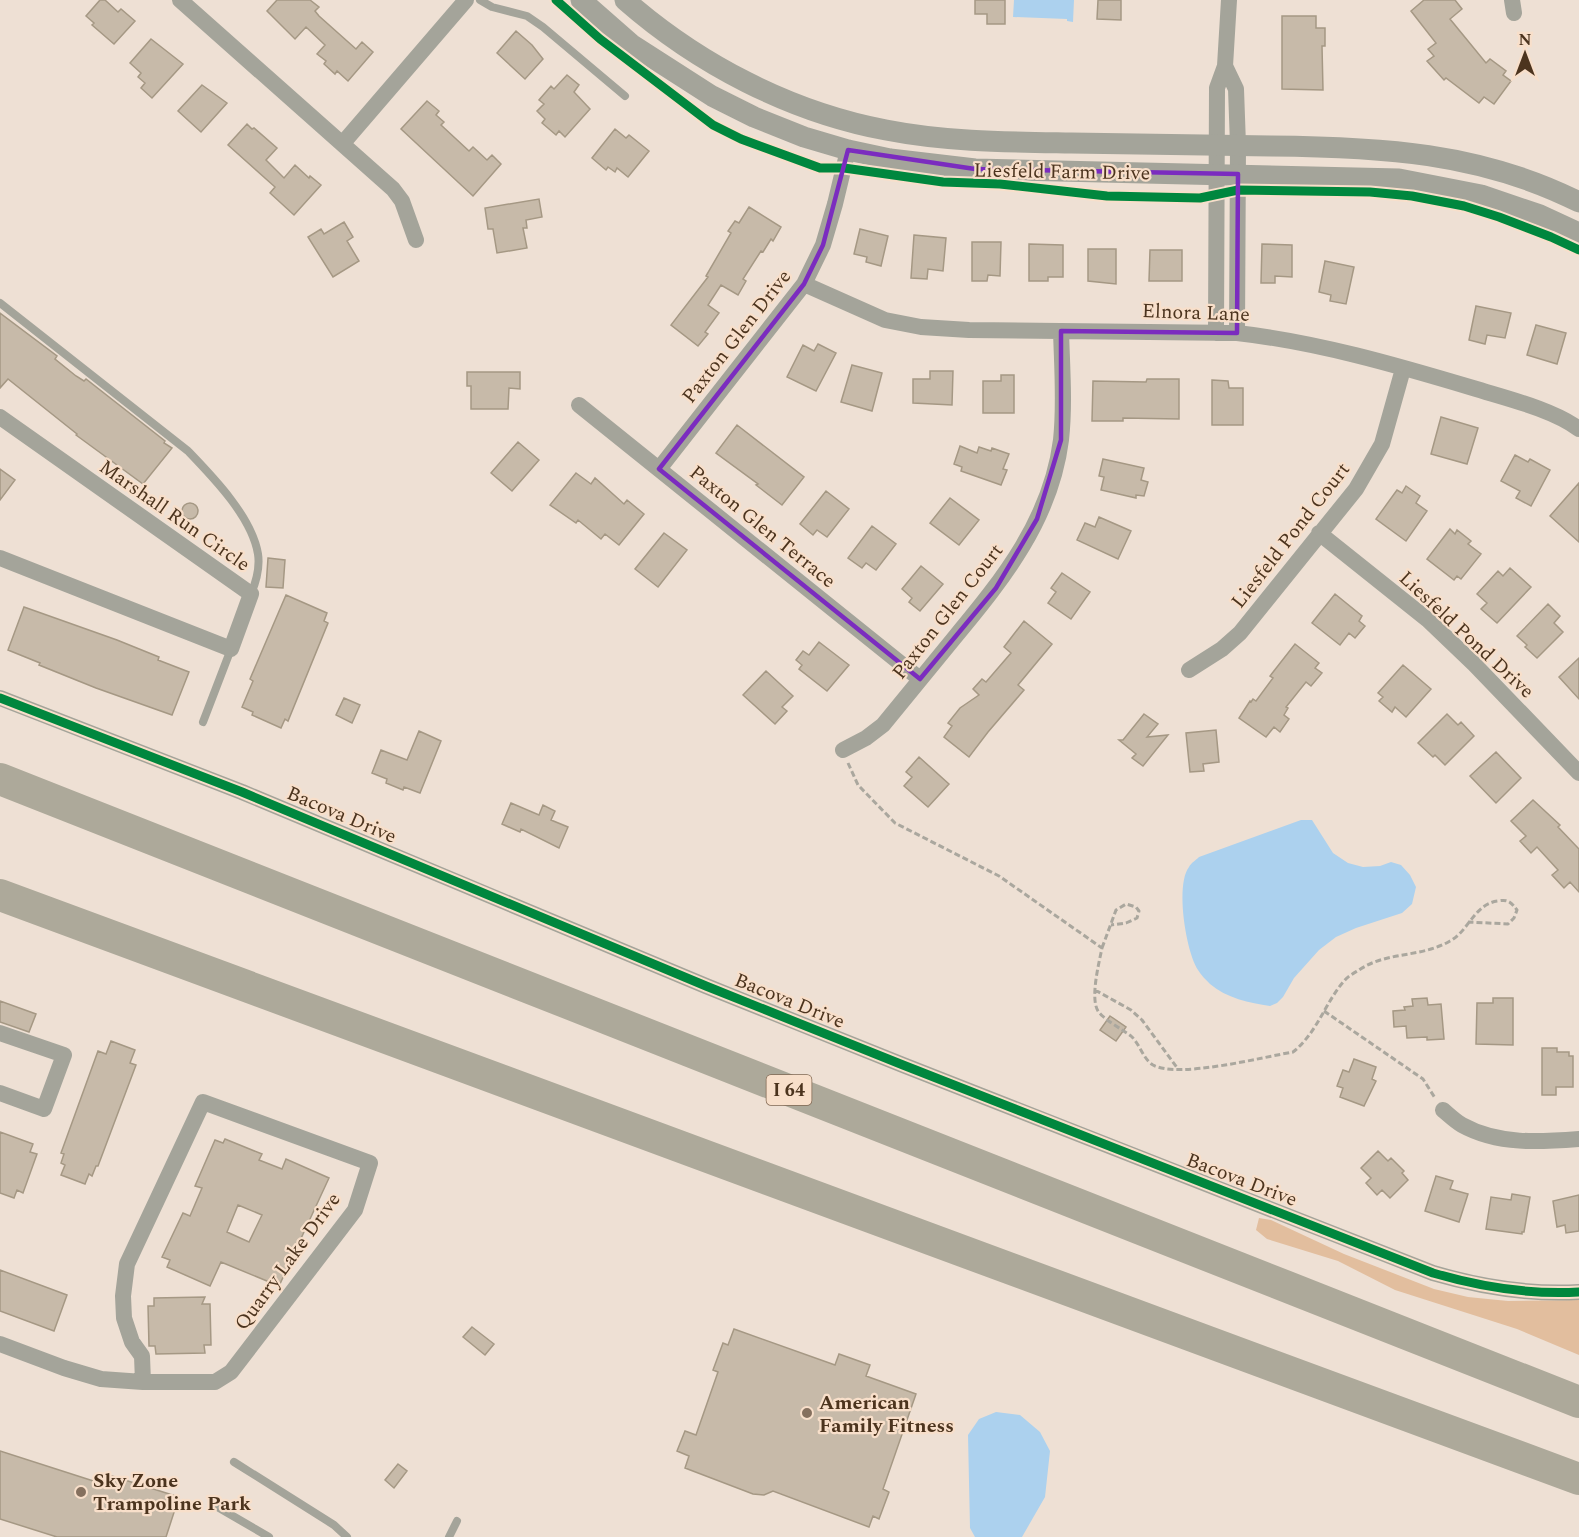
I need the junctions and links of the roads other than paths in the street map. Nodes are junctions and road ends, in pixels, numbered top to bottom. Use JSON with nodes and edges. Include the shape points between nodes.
{"nodes":[{"id":1,"x":180,"y":0,"type":"edge"},
{"id":2,"x":466,"y":0,"type":"edge"},
{"id":3,"x":480,"y":0,"type":"edge"},
{"id":4,"x":581,"y":0,"type":"edge"},
{"id":5,"x":625,"y":0,"type":"edge"},
{"id":6,"x":1229,"y":0,"type":"edge"},
{"id":7,"x":625,"y":96,"type":"dead end"},
{"id":8,"x":343,"y":142,"type":"junction"},
{"id":9,"x":1228,"y":145,"type":"junction"},
{"id":10,"x":848,"y":150,"type":"junction"},
{"id":11,"x":1227,"y":174,"type":"junction"},
{"id":12,"x":1579,"y":202,"type":"edge"},
{"id":13,"x":1579,"y":233,"type":"edge"},
{"id":14,"x":416,"y":240,"type":"dead end"},
{"id":15,"x":804,"y":284,"type":"junction"},
{"id":16,"x":0,"y":303,"type":"edge"},
{"id":17,"x":1061,"y":331,"type":"junction"},
{"id":18,"x":1216,"y":333,"type":"junction"},
{"id":19,"x":1237,"y":333,"type":"junction"},
{"id":20,"x":1403,"y":369,"type":"junction"},
{"id":21,"x":579,"y":405,"type":"dead end"},
{"id":22,"x":0,"y":417,"type":"edge"},
{"id":23,"x":1579,"y":429,"type":"edge"},
{"id":24,"x":658,"y":469,"type":"junction"},
{"id":25,"x":1319,"y":533,"type":"junction"},
{"id":26,"x":0,"y":558,"type":"edge"},
{"id":27,"x":251,"y":594,"type":"junction"},
{"id":28,"x":231,"y":649,"type":"junction"},
{"id":29,"x":1189,"y":670,"type":"dead end"},
{"id":30,"x":920,"y":679,"type":"junction"},
{"id":31,"x":0,"y":698,"type":"edge"},
{"id":32,"x":203,"y":722,"type":"dead end"},
{"id":33,"x":843,"y":750,"type":"road end"},
{"id":34,"x":1579,"y":773,"type":"edge"},
{"id":35,"x":0,"y":779,"type":"edge"},
{"id":36,"x":0,"y":895,"type":"edge"},
{"id":37,"x":0,"y":1033,"type":"edge"},
{"id":38,"x":0,"y":1093,"type":"edge"},
{"id":39,"x":1443,"y":1110,"type":"road end"},
{"id":40,"x":1579,"y":1139,"type":"edge"},
{"id":41,"x":1579,"y":1292,"type":"edge"},
{"id":42,"x":0,"y":1344,"type":"edge"},
{"id":43,"x":143,"y":1382,"type":"junction"},
{"id":44,"x":1579,"y":1402,"type":"edge"},
{"id":45,"x":234,"y":1462,"type":"dead end"},
{"id":46,"x":1579,"y":1479,"type":"edge"},
{"id":47,"x":214,"y":1505,"type":"dead end"},
{"id":48,"x":457,"y":1521,"type":"dead end"},
{"id":49,"x":269,"y":1537,"type":"edge"},
{"id":50,"x":347,"y":1537,"type":"edge"},
{"id":51,"x":450,"y":1537,"type":"edge"}],
"edges":[{"from":1,"to":8,"type":"street"},
{"from":2,"to":8,"type":"street"},
{"from":3,"to":7,"type":"lane","via":[[492,8],[527,16]]},
{"from":4,"to":10,"type":"street","name":"Liesfeld Farm Drive","via":[[631,44],[712,96],[794,133]]},
{"from":5,"to":9,"type":"street","name":"Liesfeld Farm Drive","via":[[689,49],[731,74],[799,105],[884,130],[965,140]]},
{"from":6,"to":9,"type":"street","via":[[1225,66],[1236,88]]},
{"from":8,"to":14,"type":"street","via":[[402,201]]},
{"from":9,"to":11,"type":"street"},
{"from":9,"to":12,"type":"street","name":"Liesfeld Farm Drive","via":[[1434,155],[1531,182]]},
{"from":10,"to":11,"type":"street","name":"Liesfeld Farm Drive","via":[[975,169]]},
{"from":10,"to":15,"type":"street","name":"Paxton Glen Drive","via":[[823,245]]},
{"from":11,"to":13,"type":"street","name":"Liesfeld Farm Drive","via":[[1347,176],[1427,183],[1512,204]]},
{"from":11,"to":18,"type":"street"},
{"from":11,"to":19,"type":"street"},
{"from":15,"to":17,"type":"street","name":"Elnora Lane","via":[[885,320],[921,327]]},
{"from":15,"to":24,"type":"street","name":"Paxton Glen Drive"},
{"from":16,"to":27,"type":"lane","via":[[202,465],[232,502],[254,539],[258,572]]},
{"from":17,"to":18,"type":"street","name":"Elnora Lane"},
{"from":17,"to":30,"type":"street","name":"Paxton Glen Court","via":[[1061,440],[1037,519],[996,588]]},
{"from":18,"to":19,"type":"street","name":"Elnora Lane"},
{"from":19,"to":20,"type":"street","name":"Elnora Lane","via":[[1302,343]]},
{"from":20,"to":23,"type":"street","name":"Elnora Lane","via":[[1513,400]]},
{"from":20,"to":25,"type":"street","name":"Liesfeld Pond Court","via":[[1382,444],[1356,489]]},
{"from":21,"to":24,"type":"street","name":"Paxton Glen Terrace"},
{"from":22,"to":27,"type":"street","name":"Marshall Run Circle"},
{"from":24,"to":30,"type":"street","name":"Paxton Glen Terrace"},
{"from":25,"to":29,"type":"street","name":"Liesfeld Pond Court","via":[[1240,633]]},
{"from":25,"to":34,"type":"street","name":"Liesfeld Pond Drive","via":[[1428,620]]},
{"from":26,"to":28,"type":"street"},
{"from":27,"to":28,"type":"street","name":"Marshall Run Circle"},
{"from":28,"to":32,"type":"lane"},
{"from":30,"to":33,"type":"street","name":"Paxton Glen Court","via":[[883,725]]},
{"from":31,"to":41,"type":"street","name":"Bacova Drive","via":[[242,792],[870,1052],[1433,1273],[1508,1290]]},
{"from":35,"to":44,"type":"highway","number":"I 64"},
{"from":36,"to":46,"type":"highway"},
{"from":37,"to":38,"type":"street","via":[[63,1055],[44,1109]]},
{"from":39,"to":40,"type":"street","via":[[1462,1125],[1504,1139]]},
{"from":42,"to":43,"type":"street","via":[[101,1379]]},
{"from":43,"to":43,"type":"street","name":"Quarry Lake Drive","via":[[142,1356],[132,1342],[124,1318],[127,1264],[203,1102],[370,1163],[354,1210],[231,1372],[215,1382]]},
{"from":45,"to":50,"type":"lane"},
{"from":47,"to":49,"type":"lane"},
{"from":48,"to":51,"type":"lane"}]}
